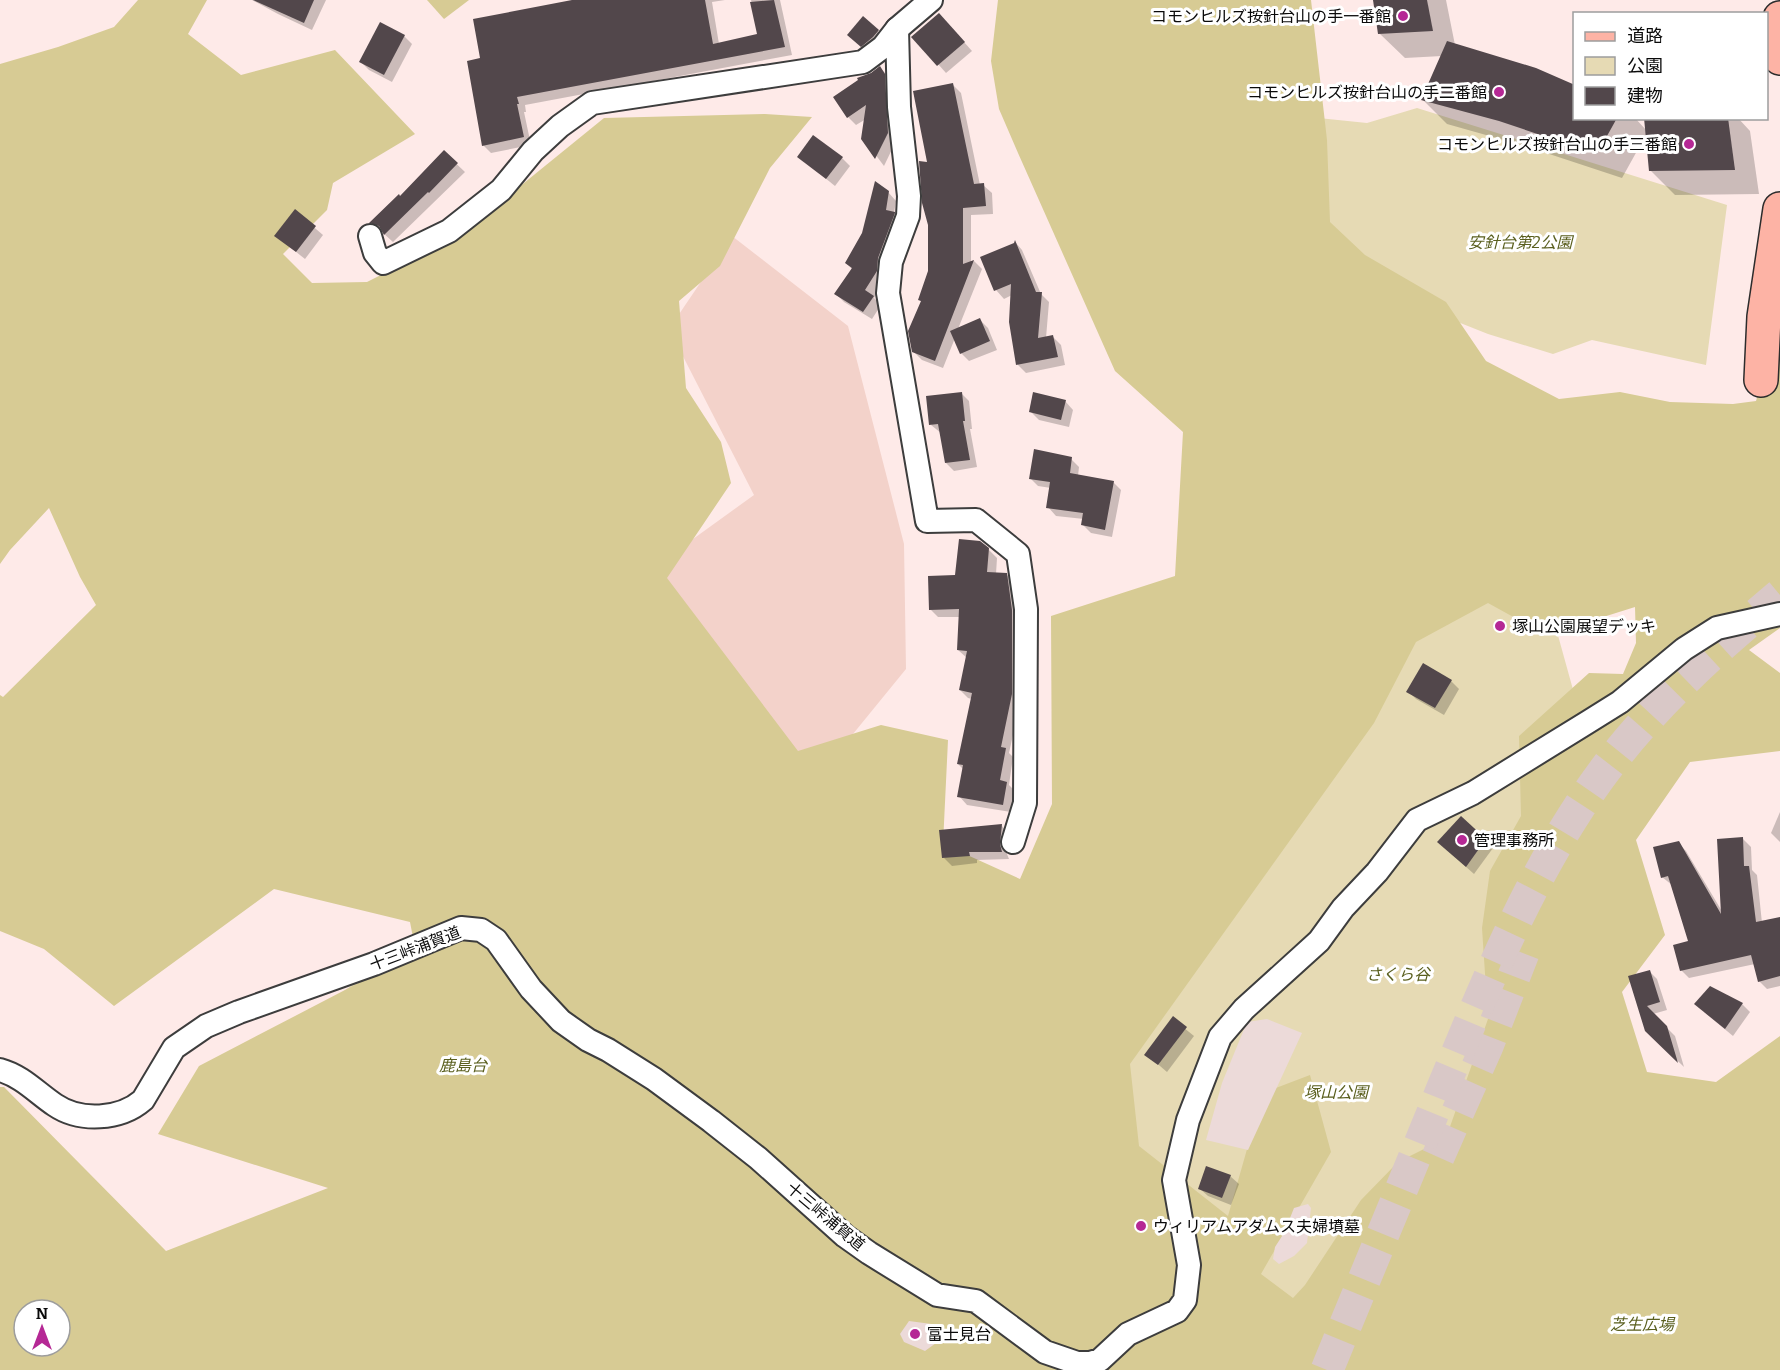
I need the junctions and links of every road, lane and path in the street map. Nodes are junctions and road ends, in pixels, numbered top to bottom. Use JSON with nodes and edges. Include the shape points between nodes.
{"nodes":[{"id":1,"x":931,"y":0,"type":"edge"},
{"id":2,"x":1780,"y":18,"type":"edge"},
{"id":3,"x":897,"y":29,"type":"junction"},
{"id":4,"x":1780,"y":58,"type":"edge"},
{"id":5,"x":1780,"y":208,"type":"edge"},
{"id":6,"x":370,"y":236,"type":"dead end"},
{"id":7,"x":1770,"y":381,"type":"edge"},
{"id":8,"x":1780,"y":614,"type":"edge"},
{"id":9,"x":1013,"y":842,"type":"dead end"},
{"id":10,"x":0,"y":1070,"type":"edge"}],
"edges":[{"from":1,"to":3,"type":"street"},
{"from":2,"to":4,"type":"street","via":[[1774,50]]},
{"from":3,"to":6,"type":"street","via":[[883,47],[863,62],[592,103],[560,126],[501,190],[449,231],[383,263]]},
{"from":3,"to":9,"type":"street","via":[[899,107],[909,195],[908,216],[891,262],[888,293],[927,522],[976,520],[1018,554],[1026,609],[1025,803]]},
{"from":5,"to":7,"type":"street","via":[[1764,317]]},
{"from":8,"to":10,"type":"street","name":"十三峠浦賀道","via":[[1717,628],[1684,648],[1620,702],[1473,793],[1417,820],[1319,941],[1244,1009],[1220,1038],[1188,1120],[1174,1180],[1189,1265],[1185,1300],[1177,1311],[1128,1334],[1100,1360],[1090,1363],[1077,1363],[1045,1352],[976,1301],[929,1292],[845,1236],[711,1121],[654,1079],[561,1021],[531,989],[496,940],[481,930],[461,928],[206,1026],[174,1048],[143,1100],[121,1113],[88,1116],[66,1112],[21,1079]]}]}
